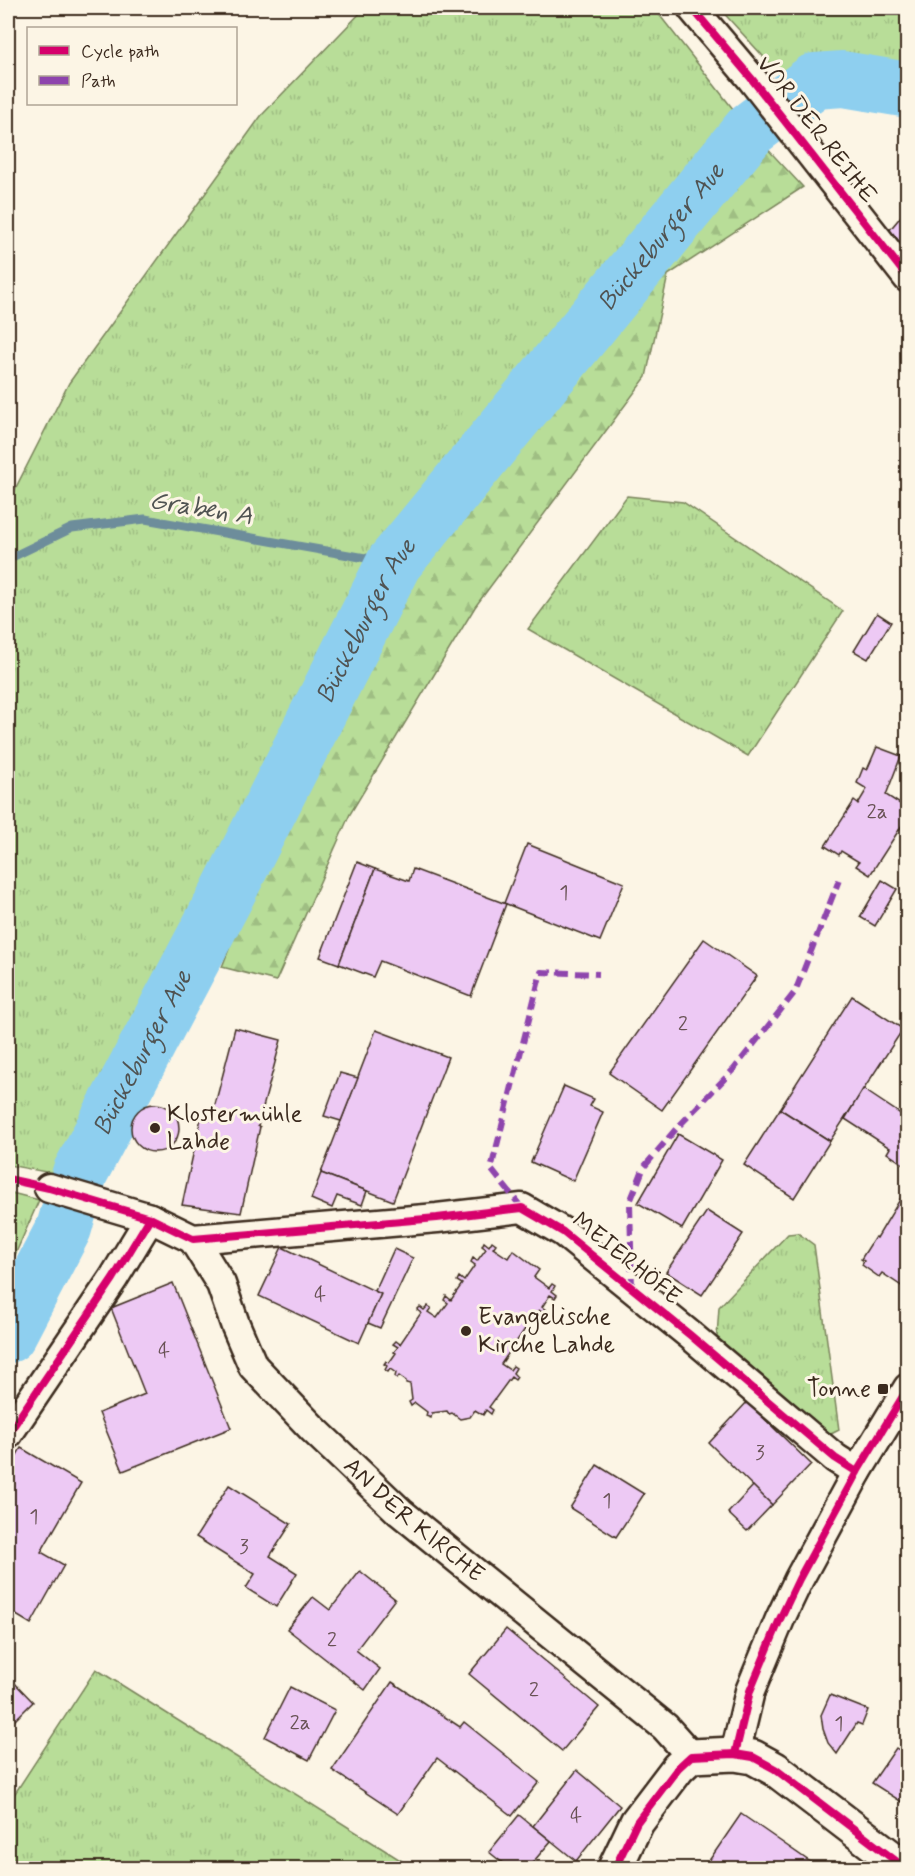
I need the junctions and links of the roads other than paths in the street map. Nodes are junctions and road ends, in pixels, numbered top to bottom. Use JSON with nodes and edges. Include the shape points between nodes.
{"nodes":[{"id":1,"x":692,"y":8,"type":"edge"},
{"id":2,"x":908,"y":278,"type":"edge"},
{"id":3,"x":49,"y":1188,"type":"dead end"},
{"id":4,"x":150,"y":1218,"type":"junction"},
{"id":5,"x":193,"y":1239,"type":"junction"},
{"id":6,"x":908,"y":1388,"type":"edge"},
{"id":7,"x":8,"y":1434,"type":"edge"},
{"id":8,"x":857,"y":1472,"type":"junction"},
{"id":9,"x":735,"y":1754,"type":"junction"},
{"id":10,"x":691,"y":1756,"type":"junction"},
{"id":11,"x":615,"y":1869,"type":"edge"},
{"id":12,"x":905,"y":1869,"type":"edge"}],
"edges":[{"from":1,"to":2,"type":"street","name":"VOR DER REIHE"},
{"from":3,"to":4,"type":"street"},
{"from":4,"to":5,"type":"street"},
{"from":4,"to":7,"type":"street"},
{"from":5,"to":8,"type":"street","name":"MEIERHÖFE","via":[[522,1208],[563,1232]]},
{"from":5,"to":10,"type":"street","name":"AN DER KIRCHE","via":[[221,1284],[253,1366],[313,1429],[400,1512],[665,1727]]},
{"from":6,"to":8,"type":"street"},
{"from":8,"to":9,"type":"street","via":[[780,1619],[750,1691]]},
{"from":9,"to":10,"type":"street"},
{"from":9,"to":12,"type":"street","via":[[753,1757],[775,1769]]},
{"from":10,"to":11,"type":"street","via":[[637,1822]]}]}
